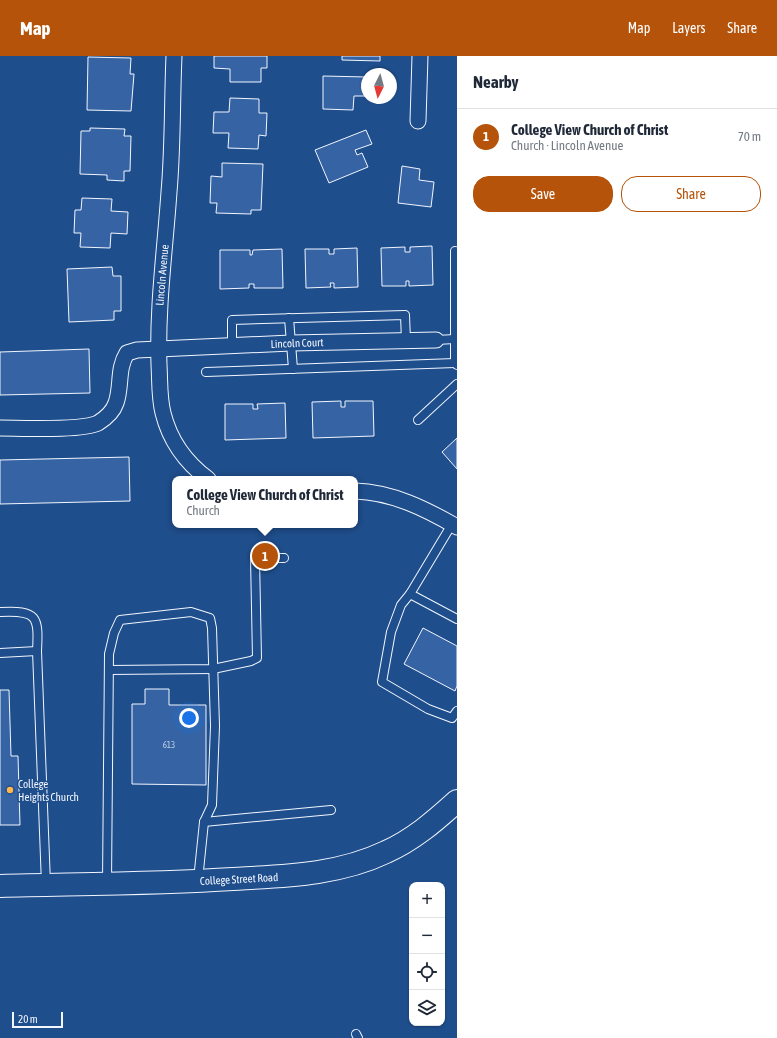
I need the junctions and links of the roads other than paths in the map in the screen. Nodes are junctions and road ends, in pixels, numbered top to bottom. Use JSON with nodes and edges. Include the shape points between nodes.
{"nodes":[{"id":1,"x":174,"y":56,"type":"edge"},
{"id":2,"x":420,"y":56,"type":"edge"},
{"id":3,"x":418,"y":121,"type":"dead end"},
{"id":4,"x":455,"y":251,"type":"dead end"},
{"id":5,"x":289,"y":318,"type":"junction"},
{"id":6,"x":455,"y":339,"type":"junction"},
{"id":7,"x":406,"y":340,"type":"junction"},
{"id":8,"x":436,"y":340,"type":"joint"},
{"id":9,"x":291,"y":343,"type":"junction"},
{"id":10,"x":232,"y":346,"type":"junction"},
{"id":11,"x":158,"y":350,"type":"junction"},
{"id":12,"x":456,"y":364,"type":"edge"},
{"id":13,"x":293,"y":369,"type":"junction"},
{"id":14,"x":206,"y":372,"type":"dead end"},
{"id":15,"x":457,"y":384,"type":"edge"},
{"id":16,"x":418,"y":420,"type":"dead end"},
{"id":17,"x":0,"y":428,"type":"edge"},
{"id":18,"x":204,"y":476,"type":"edge"},
{"id":19,"x":358,"y":492,"type":"edge"},
{"id":20,"x":455,"y":526,"type":"edge"},
{"id":21,"x":284,"y":558,"type":"dead end"},
{"id":22,"x":410,"y":594,"type":"junction"},
{"id":23,"x":0,"y":612,"type":"edge"},
{"id":24,"x":457,"y":619,"type":"edge"},
{"id":25,"x":37,"y":651,"type":"junction"},
{"id":26,"x":0,"y":653,"type":"edge"},
{"id":27,"x":213,"y":669,"type":"junction"},
{"id":28,"x":109,"y":670,"type":"junction"},
{"id":29,"x":457,"y":710,"type":"edge"},
{"id":30,"x":457,"y":801,"type":"edge"},
{"id":31,"x":331,"y":810,"type":"dead end"},
{"id":32,"x":204,"y":822,"type":"junction"},
{"id":33,"x":198,"y":881,"type":"junction"},
{"id":34,"x":108,"y":883,"type":"junction"},
{"id":35,"x":46,"y":885,"type":"junction"},
{"id":36,"x":0,"y":886,"type":"edge"}],
"edges":[{"from":1,"to":11,"type":"street","name":"Lincoln Avenue","via":[[170,190]]},
{"from":2,"to":3,"type":"street"},
{"from":4,"to":6,"type":"lane"},
{"from":5,"to":7,"type":"lane","via":[[405,315]]},
{"from":5,"to":9,"type":"lane"},
{"from":5,"to":10,"type":"lane","via":[[232,320]]},
{"from":6,"to":8,"type":"lane"},
{"from":6,"to":12,"type":"lane"},
{"from":7,"to":8,"type":"street","name":"Lincoln Court"},
{"from":7,"to":9,"type":"street","name":"Lincoln Court"},
{"from":9,"to":10,"type":"street","name":"Lincoln Court"},
{"from":9,"to":13,"type":"lane"},
{"from":10,"to":11,"type":"street","name":"Lincoln Court"},
{"from":11,"to":17,"type":"street","name":"Lincoln Court","via":[[137,350],[127,353],[121,367],[116,404],[110,414],[97,423],[81,427]]},
{"from":11,"to":18,"type":"street","name":"Lincoln Avenue","via":[[160,398],[168,428],[183,457]]},
{"from":12,"to":13,"type":"lane"},
{"from":13,"to":14,"type":"lane"},
{"from":15,"to":16,"type":"lane"},
{"from":19,"to":20,"type":"street","via":[[396,498]]},
{"from":20,"to":22,"type":"lane"},
{"from":21,"to":27,"type":"lane","via":[[255,558],[256,658]]},
{"from":22,"to":24,"type":"lane"},
{"from":22,"to":29,"type":"lane","via":[[401,605],[391,632],[382,682],[428,709],[452,718]]},
{"from":23,"to":25,"type":"lane","via":[[21,611],[35,619],[38,627]]},
{"from":25,"to":26,"type":"lane"},
{"from":25,"to":35,"type":"lane"},
{"from":27,"to":28,"type":"lane"},
{"from":27,"to":28,"type":"lane","via":[[210,618],[191,612],[120,620],[114,633]]},
{"from":27,"to":32,"type":"lane","via":[[215,726],[212,805]]},
{"from":28,"to":34,"type":"lane"},
{"from":30,"to":33,"type":"street","name":"College Street Road","via":[[428,828],[386,852],[352,865],[311,874]]},
{"from":31,"to":32,"type":"lane"},
{"from":32,"to":33,"type":"lane"},
{"from":33,"to":34,"type":"street","name":"College Street Road"},
{"from":34,"to":35,"type":"street","name":"College Street Road"},
{"from":35,"to":36,"type":"street","name":"College Street Road"}]}
